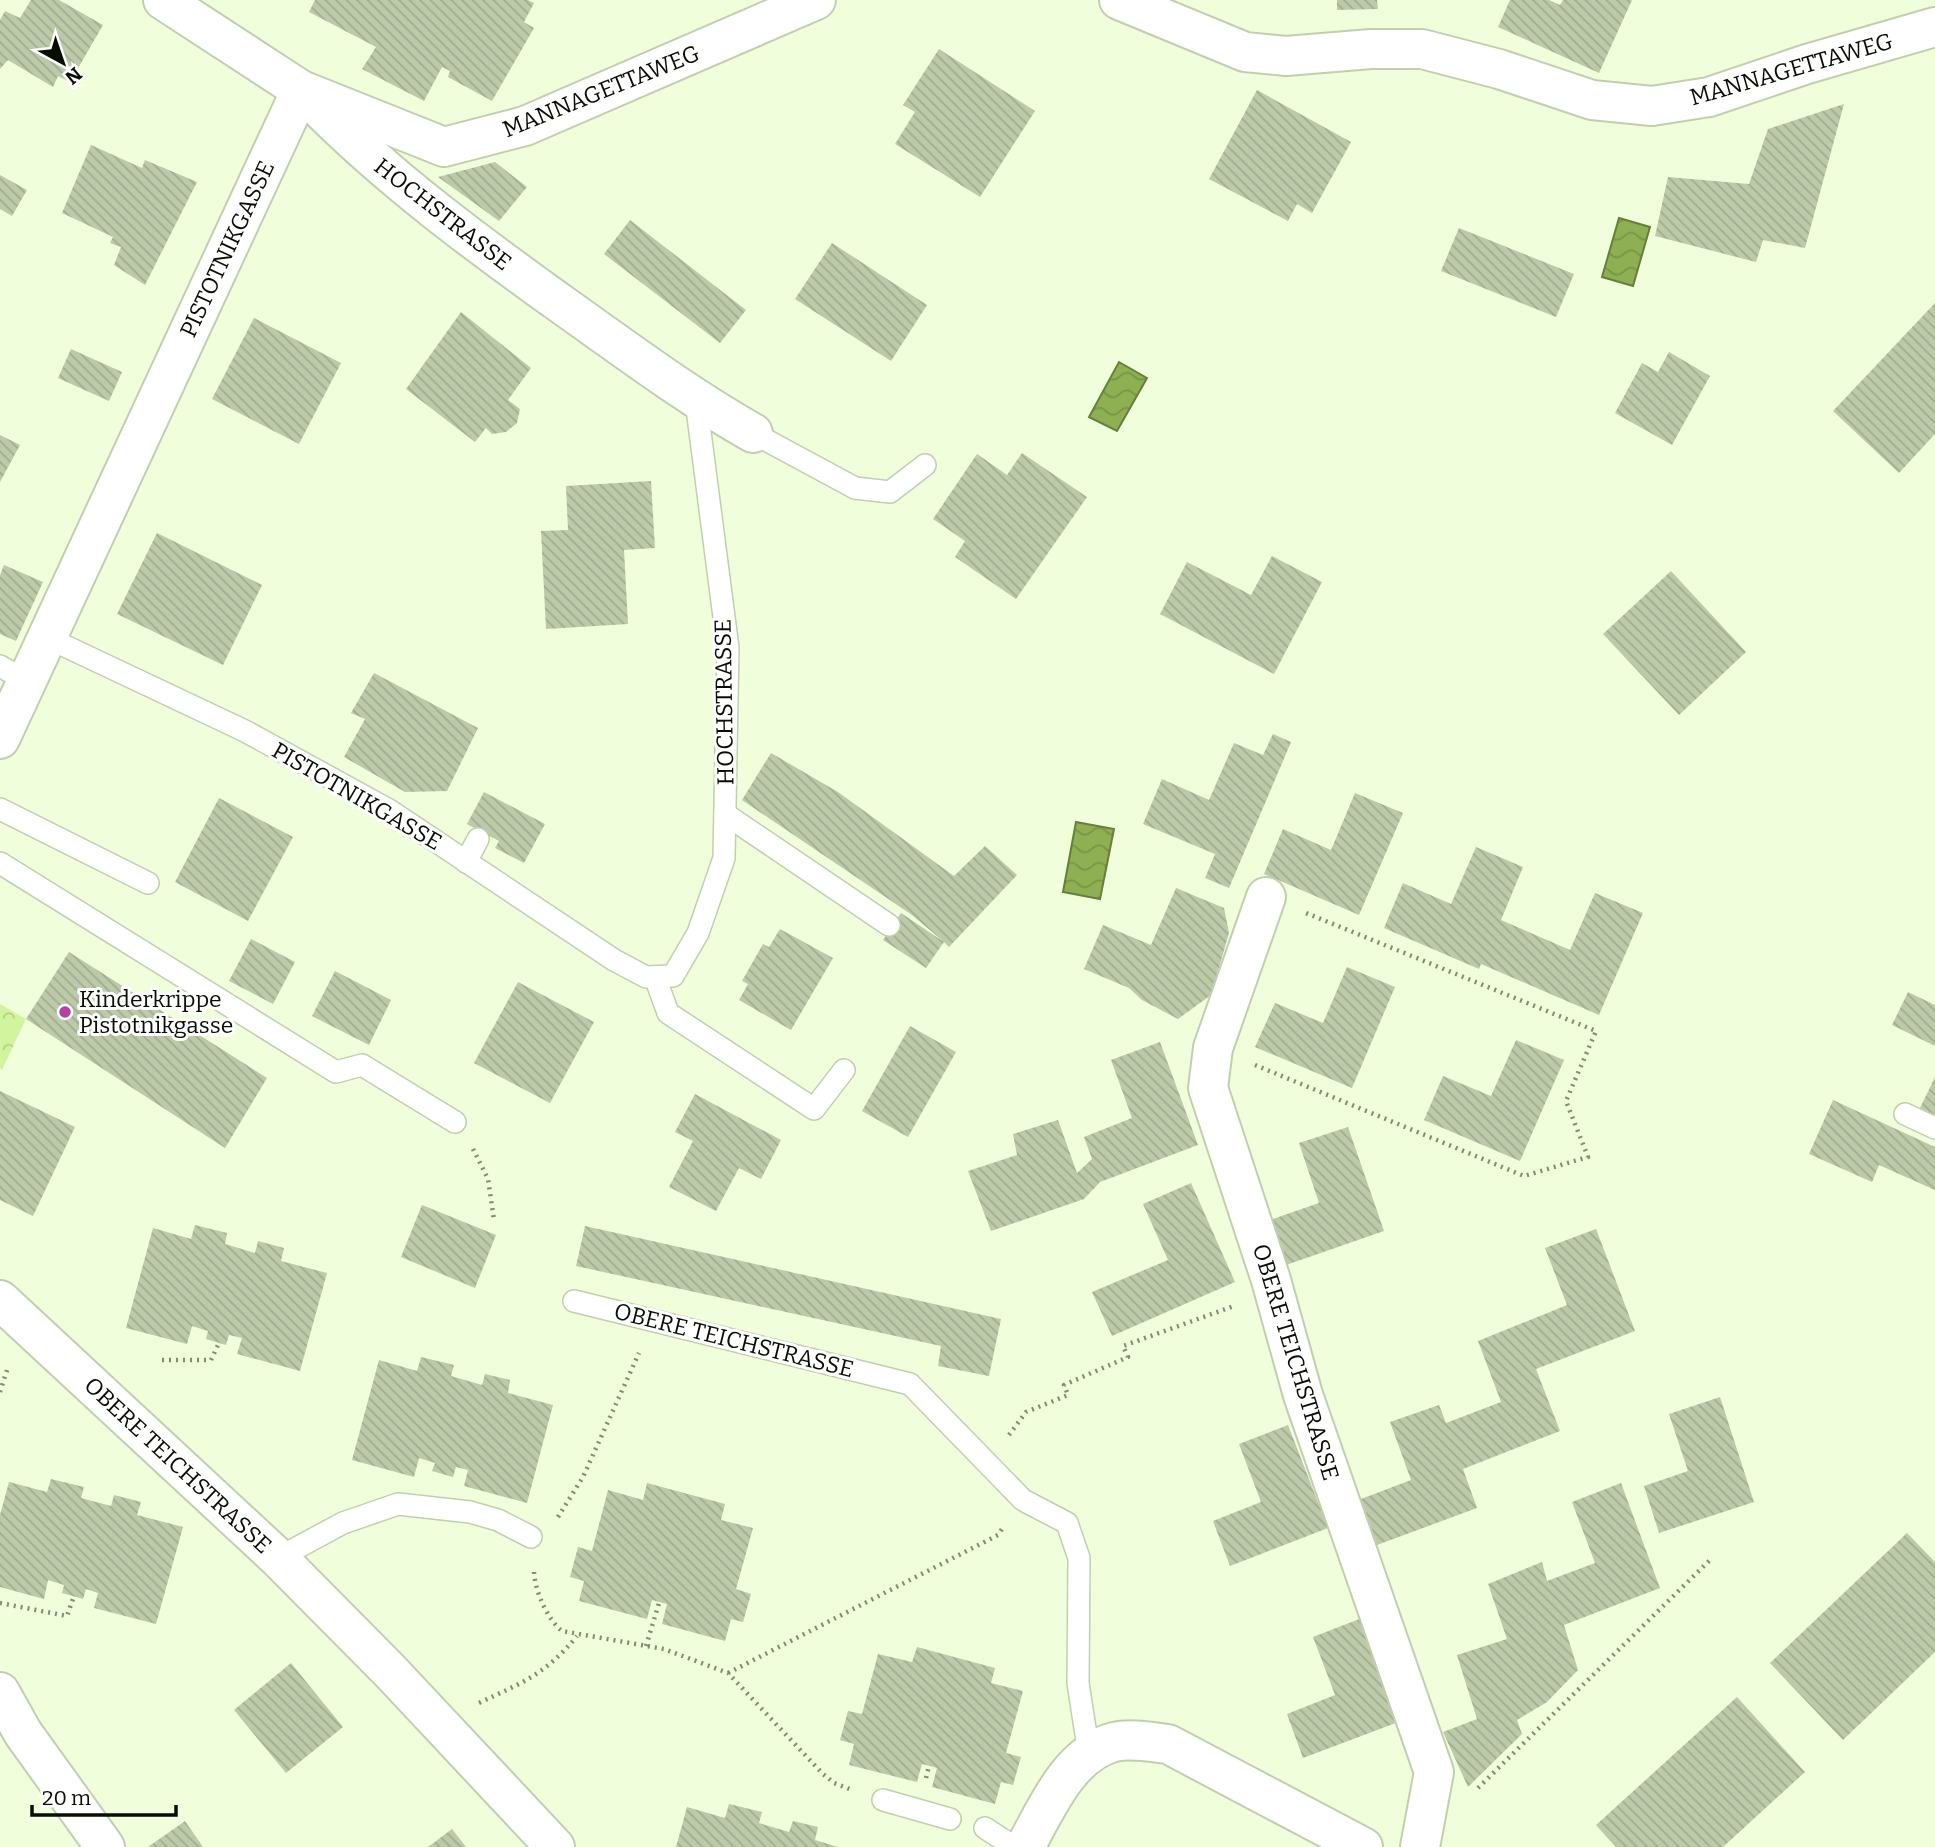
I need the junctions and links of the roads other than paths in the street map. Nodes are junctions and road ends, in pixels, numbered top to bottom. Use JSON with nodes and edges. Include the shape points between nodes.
{"nodes":[{"id":1,"x":163,"y":0,"type":"edge"},
{"id":2,"x":816,"y":0,"type":"edge"},
{"id":3,"x":1119,"y":0,"type":"edge"},
{"id":4,"x":1935,"y":27,"type":"edge"},
{"id":5,"x":301,"y":90,"type":"junction"},
{"id":6,"x":696,"y":401,"type":"junction"},
{"id":7,"x":753,"y":433,"type":"joint"},
{"id":8,"x":925,"y":465,"type":"dead end"},
{"id":9,"x":46,"y":637,"type":"junction"},
{"id":10,"x":13,"y":673,"type":"edge"},
{"id":11,"x":0,"y":739,"type":"edge"},
{"id":12,"x":0,"y":809,"type":"edge"},
{"id":13,"x":725,"y":814,"type":"junction"},
{"id":14,"x":478,"y":839,"type":"dead end"},
{"id":15,"x":466,"y":862,"type":"junction"},
{"id":16,"x":0,"y":863,"type":"edge"},
{"id":17,"x":148,"y":883,"type":"dead end"},
{"id":18,"x":1266,"y":897,"type":"road end"},
{"id":19,"x":889,"y":925,"type":"dead end"},
{"id":20,"x":655,"y":977,"type":"junction"},
{"id":21,"x":844,"y":1070,"type":"dead end"},
{"id":22,"x":1905,"y":1114,"type":"dead end"},
{"id":23,"x":455,"y":1122,"type":"road end"},
{"id":24,"x":1935,"y":1128,"type":"edge"},
{"id":25,"x":0,"y":1300,"type":"edge"},
{"id":26,"x":574,"y":1301,"type":"dead end"},
{"id":27,"x":531,"y":1537,"type":"road end"},
{"id":28,"x":278,"y":1558,"type":"junction"},
{"id":29,"x":0,"y":1692,"type":"edge"},
{"id":30,"x":1089,"y":1754,"type":"junction"},
{"id":31,"x":883,"y":1800,"type":"road end"},
{"id":32,"x":950,"y":1819,"type":"dead end"},
{"id":33,"x":985,"y":1828,"type":"dead end"},
{"id":34,"x":1421,"y":1837,"type":"edge"},
{"id":35,"x":105,"y":1847,"type":"edge"},
{"id":36,"x":555,"y":1847,"type":"edge"},
{"id":37,"x":1025,"y":1847,"type":"edge"},
{"id":38,"x":1363,"y":1847,"type":"edge"}],
"edges":[{"from":1,"to":5,"type":"street","name":"MANNAGETTAWEG"},
{"from":2,"to":5,"type":"street","name":"MANNAGETTAWEG","via":[[525,126],[444,147]]},
{"from":3,"to":4,"type":"street","name":"MANNAGETTAWEG","via":[[1245,52],[1286,56],[1422,49],[1592,100],[1652,106],[1709,97]]},
{"from":5,"to":6,"type":"street","name":"HOCHSTRASSE","via":[[354,144],[448,222]]},
{"from":5,"to":9,"type":"street","name":"PISTOTNIKGASSE"},
{"from":6,"to":7,"type":"street","name":"HOCHSTRASSE"},
{"from":6,"to":13,"type":"lane","name":"HOCHSTRASSE","via":[[728,648]]},
{"from":7,"to":8,"type":"lane","via":[[855,488],[890,492]]},
{"from":9,"to":10,"type":"street","name":"PISTOTNIKGASSE"},
{"from":9,"to":15,"type":"lane","name":"PISTOTNIKGASSE","via":[[257,738],[389,810]]},
{"from":10,"to":11,"type":"street","name":"PISTOTNIKGASSE"},
{"from":12,"to":17,"type":"lane"},
{"from":13,"to":19,"type":"lane"},
{"from":13,"to":20,"type":"lane","name":"HOCHSTRASSE","via":[[724,859],[698,933],[673,976]]},
{"from":14,"to":15,"type":"lane"},
{"from":15,"to":20,"type":"lane","name":"PISTOTNIKGASSE","via":[[614,960]]},
{"from":16,"to":23,"type":"lane","via":[[336,1072],[362,1065]]},
{"from":18,"to":34,"type":"street","name":"OBERE TEICHSTRASSE","via":[[1213,1048],[1208,1088],[1303,1395],[1434,1772]]},
{"from":20,"to":21,"type":"lane","via":[[668,1013],[814,1109]]},
{"from":22,"to":24,"type":"lane"},
{"from":25,"to":28,"type":"street","name":"OBERE TEICHSTRASSE"},
{"from":26,"to":30,"type":"lane","name":"OBERE TEICHSTRASSE","via":[[910,1384],[1023,1500],[1068,1523],[1079,1558],[1078,1683]]},
{"from":27,"to":28,"type":"lane","via":[[470,1512],[398,1504],[342,1523]]},
{"from":28,"to":36,"type":"street","name":"OBERE TEICHSTRASSE"},
{"from":29,"to":35,"type":"street","via":[[23,1733]]},
{"from":30,"to":37,"type":"street","via":[[1070,1772]]},
{"from":30,"to":38,"type":"street","via":[[1114,1742],[1168,1744]]},
{"from":31,"to":32,"type":"lane"},
{"from":33,"to":37,"type":"lane"}]}
